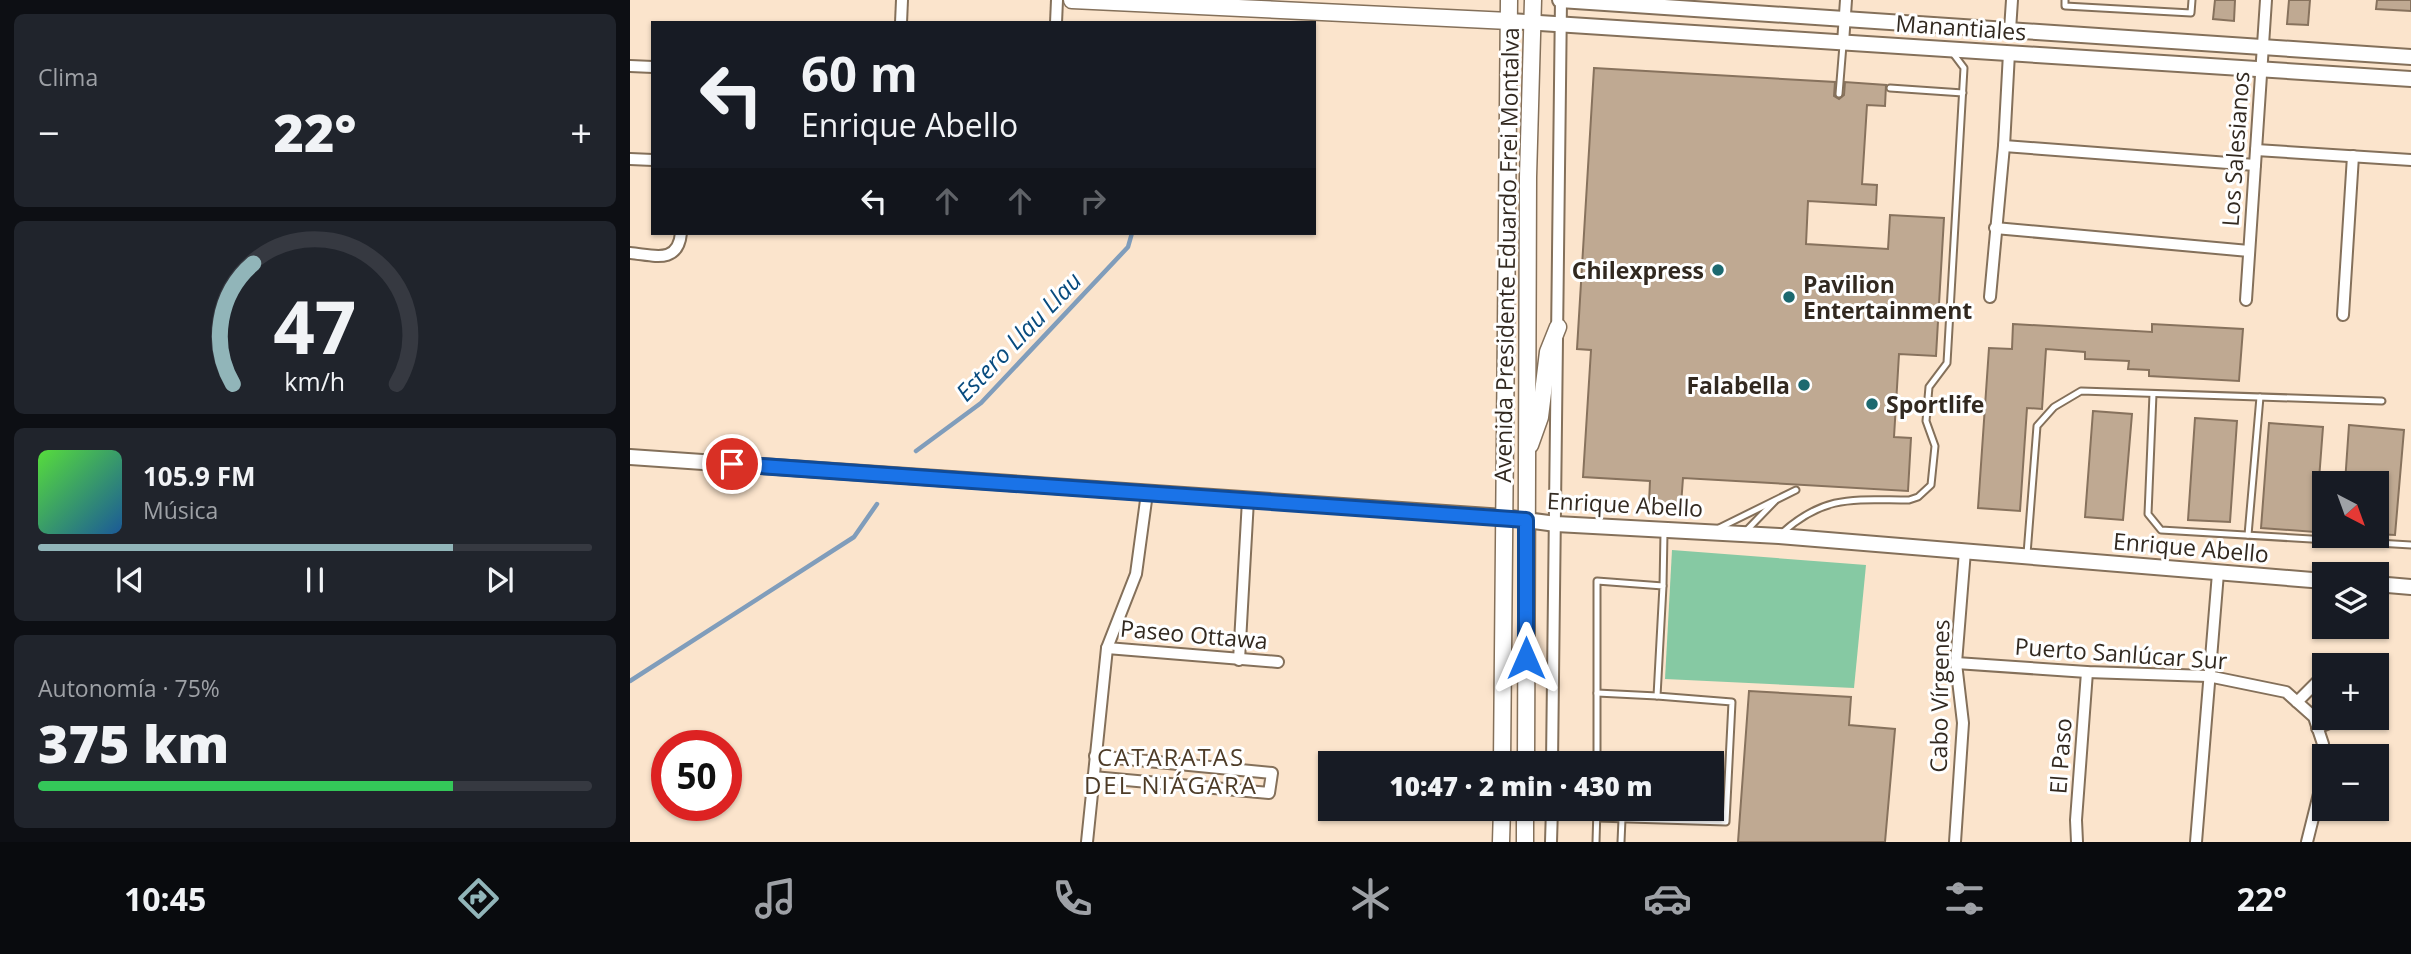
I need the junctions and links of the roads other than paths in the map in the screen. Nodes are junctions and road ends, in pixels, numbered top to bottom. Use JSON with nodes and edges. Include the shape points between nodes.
{"nodes":[{"id":1,"x":902,"y":0,"type":"edge"},
{"id":2,"x":1057,"y":0,"type":"edge"},
{"id":3,"x":1072,"y":0,"type":"edge"},
{"id":4,"x":1509,"y":0,"type":"edge"},
{"id":5,"x":1533,"y":0,"type":"edge"},
{"id":6,"x":1561,"y":0,"type":"edge"},
{"id":7,"x":1846,"y":0,"type":"edge"},
{"id":8,"x":2012,"y":0,"type":"edge"},
{"id":9,"x":2065,"y":0,"type":"edge"},
{"id":10,"x":2192,"y":0,"type":"edge"},
{"id":11,"x":2266,"y":0,"type":"edge"},
{"id":12,"x":1650,"y":3,"type":"edge"},
{"id":13,"x":1845,"y":19,"type":"junction"},
{"id":14,"x":901,"y":21,"type":"edge"},
{"id":15,"x":1056,"y":21,"type":"edge"},
{"id":16,"x":1508,"y":22,"type":"junction"},
{"id":17,"x":1532,"y":23,"type":"junction"},
{"id":18,"x":1560,"y":25,"type":"junction"},
{"id":19,"x":2010,"y":30,"type":"junction"},
{"id":20,"x":1843,"y":43,"type":"junction"},
{"id":21,"x":2263,"y":47,"type":"junction"},
{"id":22,"x":1950,"y":50,"type":"junction"},
{"id":23,"x":2009,"y":53,"type":"junction"},
{"id":24,"x":2411,"y":57,"type":"edge"},
{"id":25,"x":630,"y":66,"type":"edge"},
{"id":26,"x":651,"y":67,"type":"edge"},
{"id":27,"x":2261,"y":69,"type":"junction"},
{"id":28,"x":2411,"y":79,"type":"edge"},
{"id":29,"x":1891,"y":88,"type":"dead end"},
{"id":30,"x":1963,"y":93,"type":"junction"},
{"id":31,"x":1839,"y":94,"type":"dead end"},
{"id":32,"x":2004,"y":146,"type":"junction"},
{"id":33,"x":2256,"y":150,"type":"junction"},
{"id":34,"x":2353,"y":156,"type":"junction"},
{"id":35,"x":630,"y":159,"type":"edge"},
{"id":36,"x":651,"y":160,"type":"edge"},
{"id":37,"x":2411,"y":160,"type":"edge"},
{"id":38,"x":2255,"y":165,"type":"junction"},
{"id":39,"x":1995,"y":228,"type":"junction"},
{"id":40,"x":681,"y":235,"type":"edge"},
{"id":41,"x":2249,"y":251,"type":"junction"},
{"id":42,"x":630,"y":253,"type":"edge"},
{"id":43,"x":1990,"y":297,"type":"dead end"},
{"id":44,"x":2246,"y":300,"type":"dead end"},
{"id":45,"x":2343,"y":315,"type":"dead end"},
{"id":46,"x":1558,"y":327,"type":"junction"},
{"id":47,"x":2153,"y":394,"type":"junction"},
{"id":48,"x":2260,"y":397,"type":"junction"},
{"id":49,"x":2382,"y":401,"type":"dead end"},
{"id":50,"x":1526,"y":454,"type":"junction"},
{"id":51,"x":630,"y":457,"type":"edge"},
{"id":52,"x":1796,"y":490,"type":"dead end"},
{"id":53,"x":1147,"y":493,"type":"junction"},
{"id":54,"x":1780,"y":497,"type":"junction"},
{"id":55,"x":1248,"y":500,"type":"junction"},
{"id":56,"x":1504,"y":517,"type":"junction"},
{"id":57,"x":1526,"y":520,"type":"junction"},
{"id":58,"x":1556,"y":524,"type":"junction"},
{"id":59,"x":1664,"y":530,"type":"junction"},
{"id":60,"x":1711,"y":532,"type":"junction"},
{"id":61,"x":1743,"y":534,"type":"junction"},
{"id":62,"x":2248,"y":535,"type":"junction"},
{"id":63,"x":1779,"y":536,"type":"junction"},
{"id":64,"x":2411,"y":544,"type":"edge"},
{"id":65,"x":1965,"y":551,"type":"junction"},
{"id":66,"x":2027,"y":555,"type":"junction"},
{"id":67,"x":2218,"y":573,"type":"junction"},
{"id":68,"x":2312,"y":580,"type":"edge"},
{"id":69,"x":2389,"y":585,"type":"edge"},
{"id":70,"x":1663,"y":586,"type":"junction"},
{"id":71,"x":2411,"y":587,"type":"edge"},
{"id":72,"x":1107,"y":648,"type":"junction"},
{"id":73,"x":1239,"y":660,"type":"junction"},
{"id":74,"x":1278,"y":662,"type":"dead end"},
{"id":75,"x":1956,"y":663,"type":"junction"},
{"id":76,"x":2087,"y":672,"type":"junction"},
{"id":77,"x":2208,"y":676,"type":"junction"},
{"id":78,"x":2312,"y":685,"type":"edge"},
{"id":79,"x":1597,"y":693,"type":"junction"},
{"id":80,"x":1657,"y":696,"type":"junction"},
{"id":81,"x":2297,"y":702,"type":"junction"},
{"id":82,"x":2312,"y":720,"type":"edge"},
{"id":83,"x":1502,"y":751,"type":"edge"},
{"id":84,"x":1526,"y":751,"type":"edge"},
{"id":85,"x":1552,"y":751,"type":"edge"},
{"id":86,"x":1597,"y":751,"type":"edge"},
{"id":87,"x":1096,"y":756,"type":"junction"},
{"id":88,"x":1093,"y":777,"type":"junction"},
{"id":89,"x":1502,"y":821,"type":"edge"},
{"id":90,"x":1552,"y":821,"type":"edge"},
{"id":91,"x":1597,"y":821,"type":"edge"},
{"id":92,"x":1622,"y":821,"type":"edge"},
{"id":93,"x":1691,"y":821,"type":"edge"},
{"id":94,"x":2312,"y":821,"type":"edge"},
{"id":95,"x":1087,"y":842,"type":"edge"},
{"id":96,"x":1501,"y":842,"type":"edge"},
{"id":97,"x":1551,"y":842,"type":"edge"},
{"id":98,"x":1596,"y":842,"type":"edge"},
{"id":99,"x":1621,"y":842,"type":"edge"},
{"id":100,"x":1955,"y":842,"type":"edge"},
{"id":101,"x":2077,"y":842,"type":"edge"},
{"id":102,"x":2196,"y":842,"type":"edge"},
{"id":103,"x":2307,"y":842,"type":"edge"}],
"edges":[{"from":1,"to":14,"type":"street"},
{"from":2,"to":15,"type":"street"},
{"from":3,"to":16,"type":"main road"},
{"from":4,"to":16,"type":"main road","name":"Avenida Presidente Eduardo Frei Montalva"},
{"from":5,"to":17,"type":"main road","name":"Avenida Presidente Eduardo Frei Montalva"},
{"from":6,"to":12,"type":"street","name":"Manantiales"},
{"from":6,"to":18,"type":"street"},
{"from":7,"to":13,"type":"street"},
{"from":8,"to":19,"type":"street"},
{"from":9,"to":10,"type":"lane","via":[[2065,6],[2191,13]]},
{"from":11,"to":21,"type":"street","name":"Los Salesianos"},
{"from":12,"to":13,"type":"street","name":"Manantiales"},
{"from":13,"to":19,"type":"street","name":"Manantiales"},
{"from":13,"to":20,"type":"street"},
{"from":16,"to":17,"type":"street","name":"Manantiales"},
{"from":16,"to":56,"type":"main road","name":"Avenida Presidente Eduardo Frei Montalva"},
{"from":17,"to":18,"type":"street","name":"Manantiales"},
{"from":17,"to":50,"type":"main road","name":"Avenida Presidente Eduardo Frei Montalva"},
{"from":18,"to":20,"type":"street","name":"Manantiales"},
{"from":18,"to":46,"type":"street"},
{"from":19,"to":21,"type":"street","name":"Manantiales"},
{"from":20,"to":22,"type":"street","name":"Manantiales"},
{"from":20,"to":31,"type":"lane"},
{"from":21,"to":24,"type":"street","name":"Manantiales"},
{"from":21,"to":27,"type":"street","name":"Los Salesianos"},
{"from":22,"to":23,"type":"street","name":"Manantiales"},
{"from":22,"to":30,"type":"lane","via":[[1964,68]]},
{"from":23,"to":27,"type":"street","name":"Manantiales"},
{"from":23,"to":32,"type":"street"},
{"from":25,"to":26,"type":"street"},
{"from":27,"to":28,"type":"street","name":"Manantiales"},
{"from":27,"to":33,"type":"street","name":"Los Salesianos"},
{"from":29,"to":30,"type":"lane"},
{"from":30,"to":63,"type":"lane","via":[[1947,363],[1929,387],[1926,421],[1935,446],[1931,485],[1909,500],[1828,504]]},
{"from":32,"to":38,"type":"street"},
{"from":32,"to":39,"type":"street"},
{"from":33,"to":34,"type":"street"},
{"from":33,"to":38,"type":"street","name":"Los Salesianos"},
{"from":34,"to":37,"type":"street"},
{"from":34,"to":45,"type":"street"},
{"from":35,"to":36,"type":"street"},
{"from":38,"to":41,"type":"street","name":"Los Salesianos"},
{"from":39,"to":41,"type":"street"},
{"from":39,"to":43,"type":"street"},
{"from":40,"to":42,"type":"street","via":[[677,250],[666,256]]},
{"from":41,"to":44,"type":"street","name":"Los Salesianos"},
{"from":46,"to":50,"type":"main road","via":[[1546,361],[1538,425]]},
{"from":46,"to":58,"type":"street"},
{"from":47,"to":48,"type":"lane"},
{"from":47,"to":62,"type":"lane","via":[[2148,514],[2161,530]]},
{"from":47,"to":66,"type":"lane","via":[[2081,391],[2043,417],[2037,426]]},
{"from":48,"to":49,"type":"lane"},
{"from":48,"to":62,"type":"lane"},
{"from":50,"to":57,"type":"main road","name":"Avenida Presidente Eduardo Frei Montalva"},
{"from":51,"to":53,"type":"street","name":"Enrique Abello"},
{"from":52,"to":54,"type":"lane"},
{"from":53,"to":55,"type":"street","name":"Enrique Abello"},
{"from":53,"to":72,"type":"street","via":[[1136,574]]},
{"from":54,"to":60,"type":"lane"},
{"from":54,"to":61,"type":"lane"},
{"from":55,"to":56,"type":"street","name":"Enrique Abello"},
{"from":55,"to":73,"type":"street"},
{"from":56,"to":57,"type":"street","name":"Enrique Abello"},
{"from":56,"to":83,"type":"main road","name":"Avenida Presidente Eduardo Frei Montalva"},
{"from":57,"to":58,"type":"street","name":"Enrique Abello"},
{"from":57,"to":84,"type":"main road","name":"Avenida Presidente Eduardo Frei Montalva"},
{"from":58,"to":59,"type":"street","name":"Enrique Abello"},
{"from":58,"to":85,"type":"street"},
{"from":59,"to":60,"type":"street","name":"Enrique Abello"},
{"from":59,"to":70,"type":"lane"},
{"from":60,"to":61,"type":"street","name":"Enrique Abello"},
{"from":61,"to":63,"type":"street","name":"Enrique Abello"},
{"from":62,"to":64,"type":"lane"},
{"from":63,"to":65,"type":"street","name":"Enrique Abello"},
{"from":65,"to":66,"type":"street","name":"Enrique Abello"},
{"from":65,"to":75,"type":"street","name":"Cabo Vírgenes"},
{"from":66,"to":67,"type":"street","name":"Enrique Abello"},
{"from":67,"to":68,"type":"street","name":"Enrique Abello"},
{"from":67,"to":77,"type":"street"},
{"from":69,"to":71,"type":"street"},
{"from":70,"to":79,"type":"lane","via":[[1597,581]]},
{"from":70,"to":80,"type":"lane"},
{"from":72,"to":73,"type":"street","name":"Paseo Ottawa"},
{"from":72,"to":87,"type":"street"},
{"from":73,"to":74,"type":"street","name":"Paseo Ottawa"},
{"from":75,"to":76,"type":"street","name":"Puerto Sanlúcar Sur"},
{"from":75,"to":100,"type":"street","name":"Cabo Vírgenes","via":[[1963,723]]},
{"from":76,"to":77,"type":"street","name":"Puerto Sanlúcar Sur"},
{"from":76,"to":101,"type":"street","name":"El Paso"},
{"from":77,"to":81,"type":"street","name":"Puerto Sanlúcar Sur","via":[[2286,692]]},
{"from":77,"to":102,"type":"street"},
{"from":78,"to":81,"type":"street"},
{"from":79,"to":80,"type":"lane"},
{"from":79,"to":86,"type":"lane"},
{"from":80,"to":93,"type":"lane","via":[[1732,702],[1726,822]]},
{"from":81,"to":82,"type":"street","name":"Puerto Sanlúcar Sur"},
{"from":87,"to":88,"type":"street"},
{"from":87,"to":88,"type":"street","via":[[1272,773],[1269,793]]},
{"from":88,"to":95,"type":"street"},
{"from":89,"to":96,"type":"main road"},
{"from":90,"to":97,"type":"street"},
{"from":91,"to":98,"type":"lane"},
{"from":92,"to":99,"type":"lane"},
{"from":94,"to":103,"type":"street"}]}
